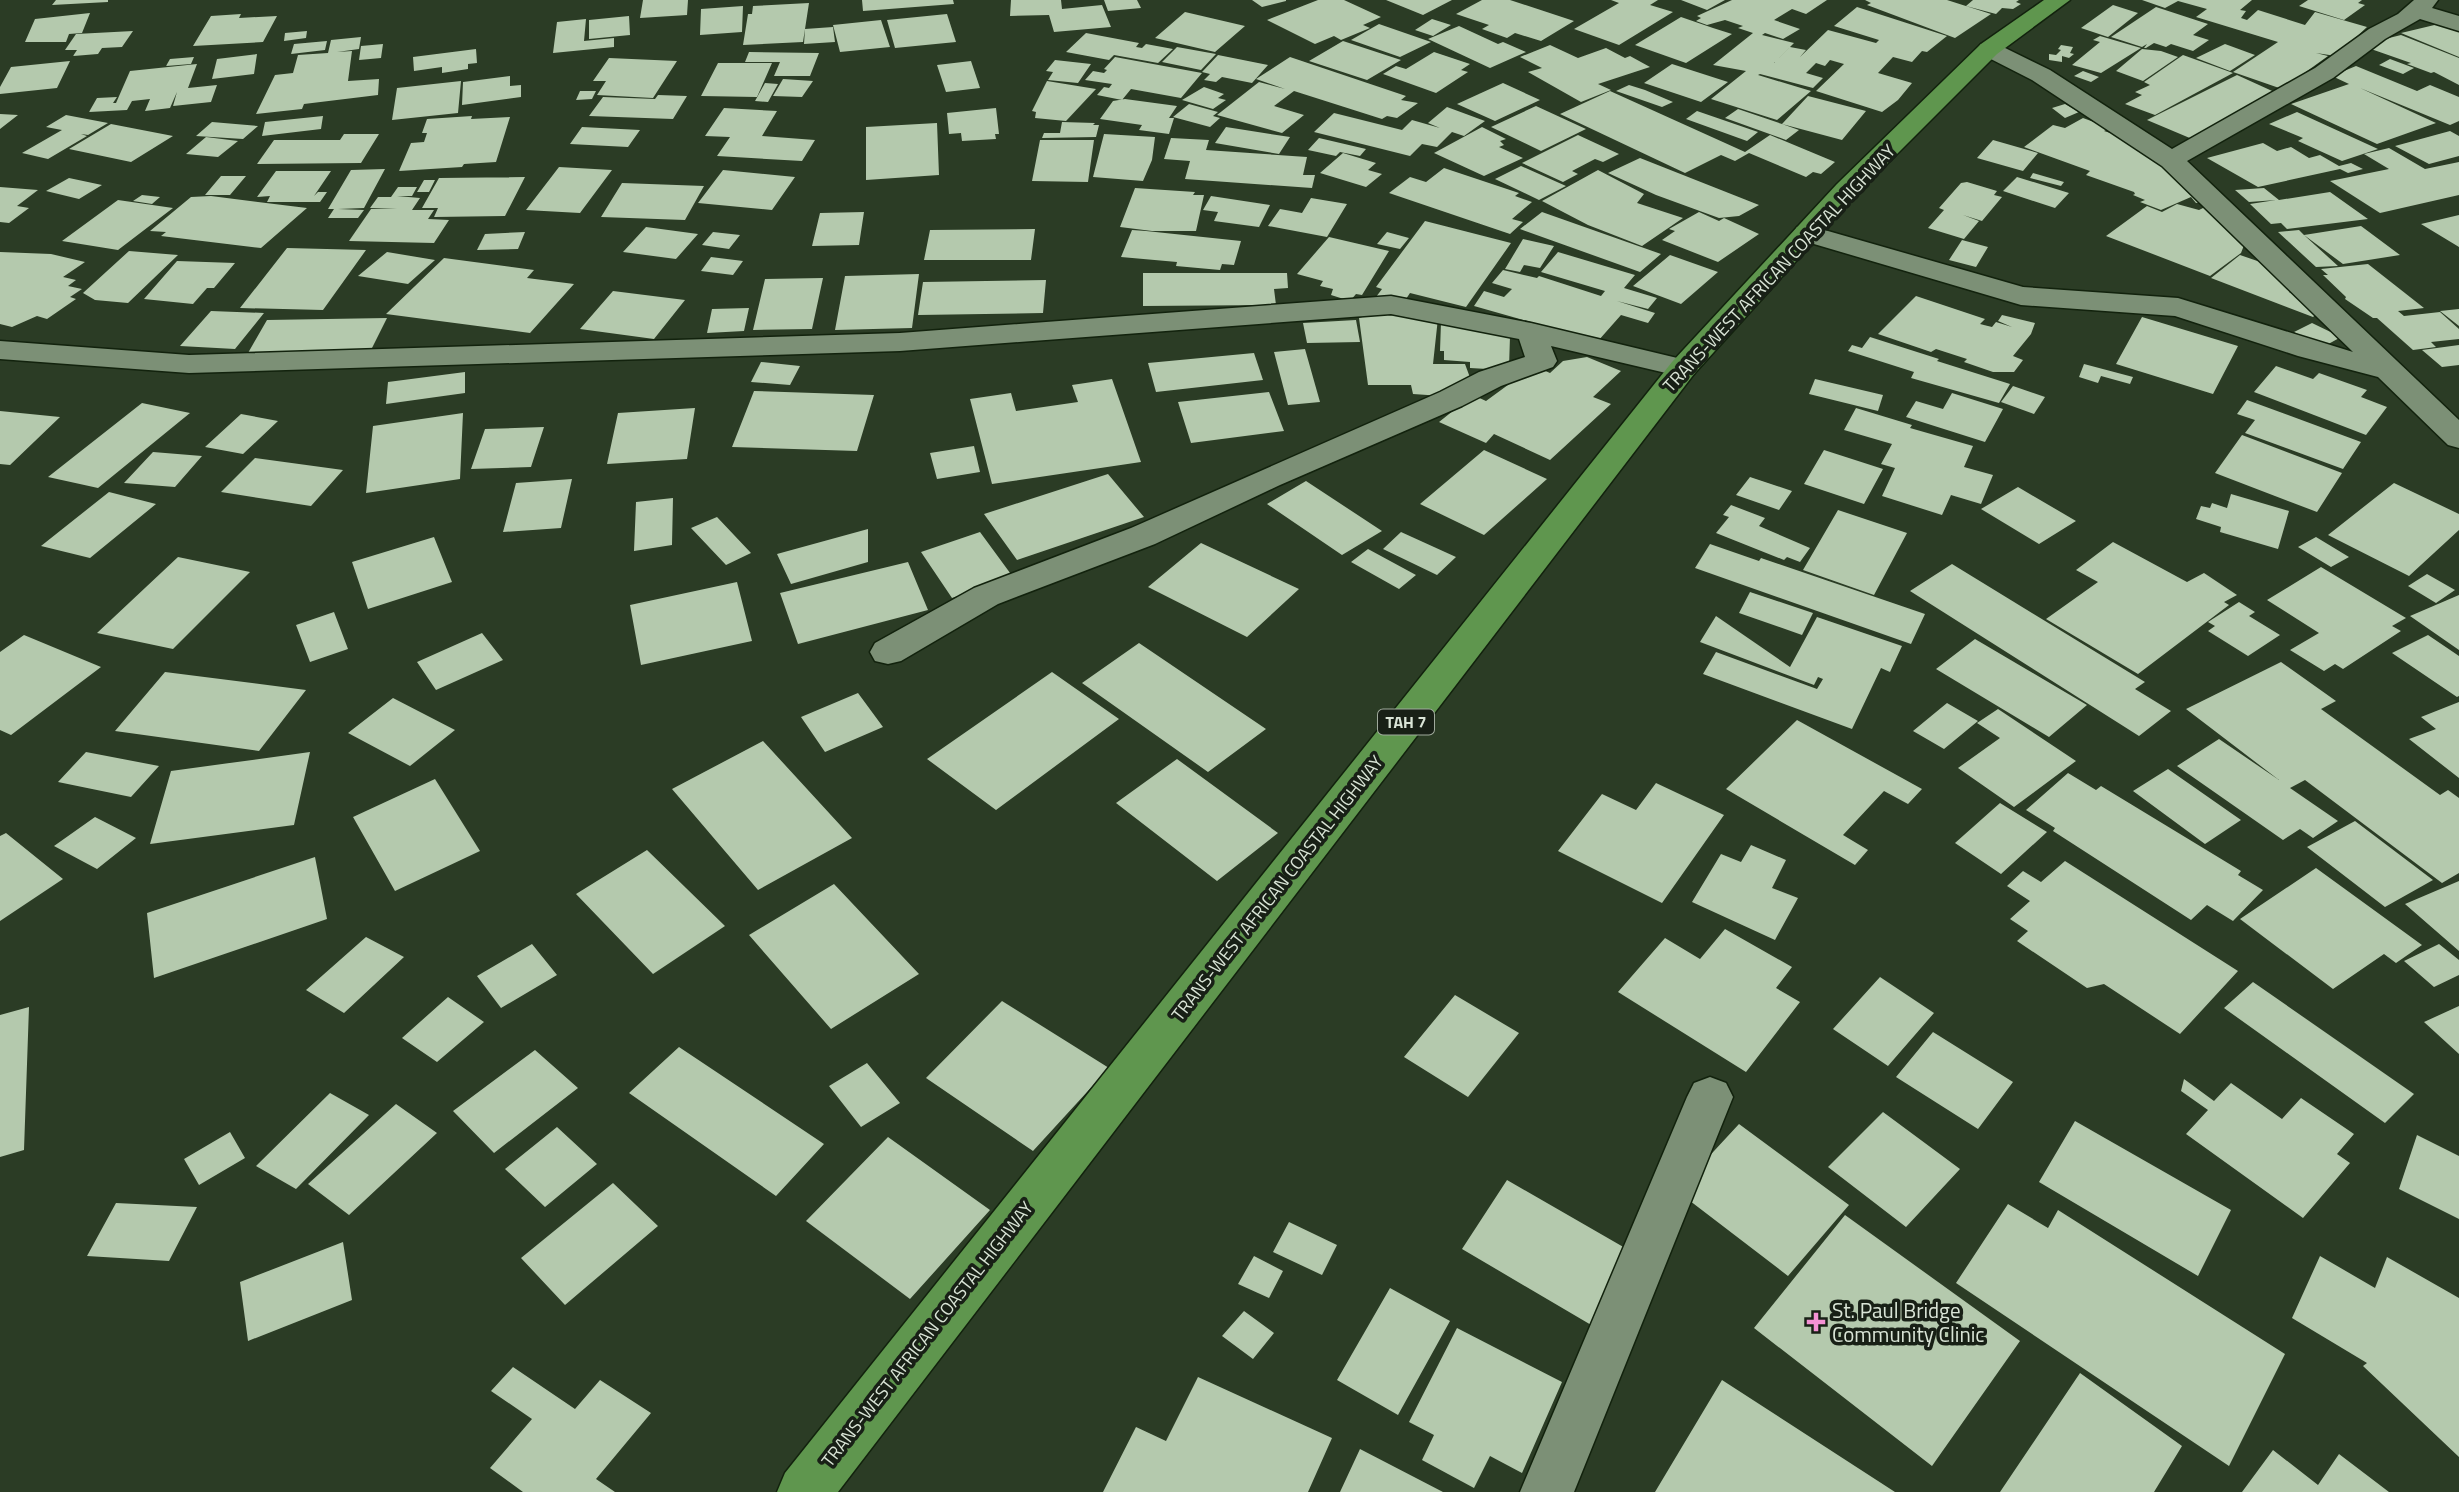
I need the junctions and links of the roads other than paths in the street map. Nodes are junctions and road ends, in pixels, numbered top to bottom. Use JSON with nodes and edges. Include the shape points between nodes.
{"nodes":[{"id":1,"x":2059,"y":0,"type":"edge"},
{"id":2,"x":2422,"y":5,"type":"edge"},
{"id":3,"x":2459,"y":24,"type":"edge"},
{"id":4,"x":1989,"y":49,"type":"junction"},
{"id":5,"x":2171,"y":160,"type":"junction"},
{"id":6,"x":1807,"y":233,"type":"junction"},
{"id":7,"x":1531,"y":332,"type":"junction"},
{"id":8,"x":0,"y":350,"type":"edge"},
{"id":9,"x":1683,"y":368,"type":"junction"},
{"id":10,"x":2390,"y":370,"type":"junction"},
{"id":11,"x":2459,"y":438,"type":"edge"},
{"id":12,"x":888,"y":652,"type":"dead end"},
{"id":13,"x":1710,"y":1097,"type":"dead end"},
{"id":14,"x":804,"y":1492,"type":"edge"},
{"id":15,"x":1547,"y":1492,"type":"edge"}],
"edges":[{"from":1,"to":4,"type":"highway","name":"TRANS-WEST AFRICAN COASTAL HIGHWAY","number":"TAH 7"},
{"from":2,"to":3,"type":"street"},
{"from":2,"to":5,"type":"street","via":[[2324,73]]},
{"from":4,"to":5,"type":"street","via":[[2040,75]]},
{"from":4,"to":6,"type":"highway","name":"TRANS-WEST AFRICAN COASTAL HIGHWAY","number":"TAH 7"},
{"from":5,"to":10,"type":"street"},
{"from":6,"to":9,"type":"highway","name":"TRANS-WEST AFRICAN COASTAL HIGHWAY","number":"TAH 7"},
{"from":6,"to":10,"type":"street","via":[[2021,296],[2178,307]]},
{"from":7,"to":8,"type":"street","via":[[1391,305],[900,342],[189,364]]},
{"from":7,"to":9,"type":"street"},
{"from":7,"to":12,"type":"street","via":[[1542,360],[1490,379],[1143,536],[986,596]]},
{"from":9,"to":14,"type":"highway","name":"TRANS-WEST AFRICAN COASTAL HIGHWAY","number":"TAH 7"},
{"from":10,"to":11,"type":"street"},
{"from":13,"to":15,"type":"street"}]}
